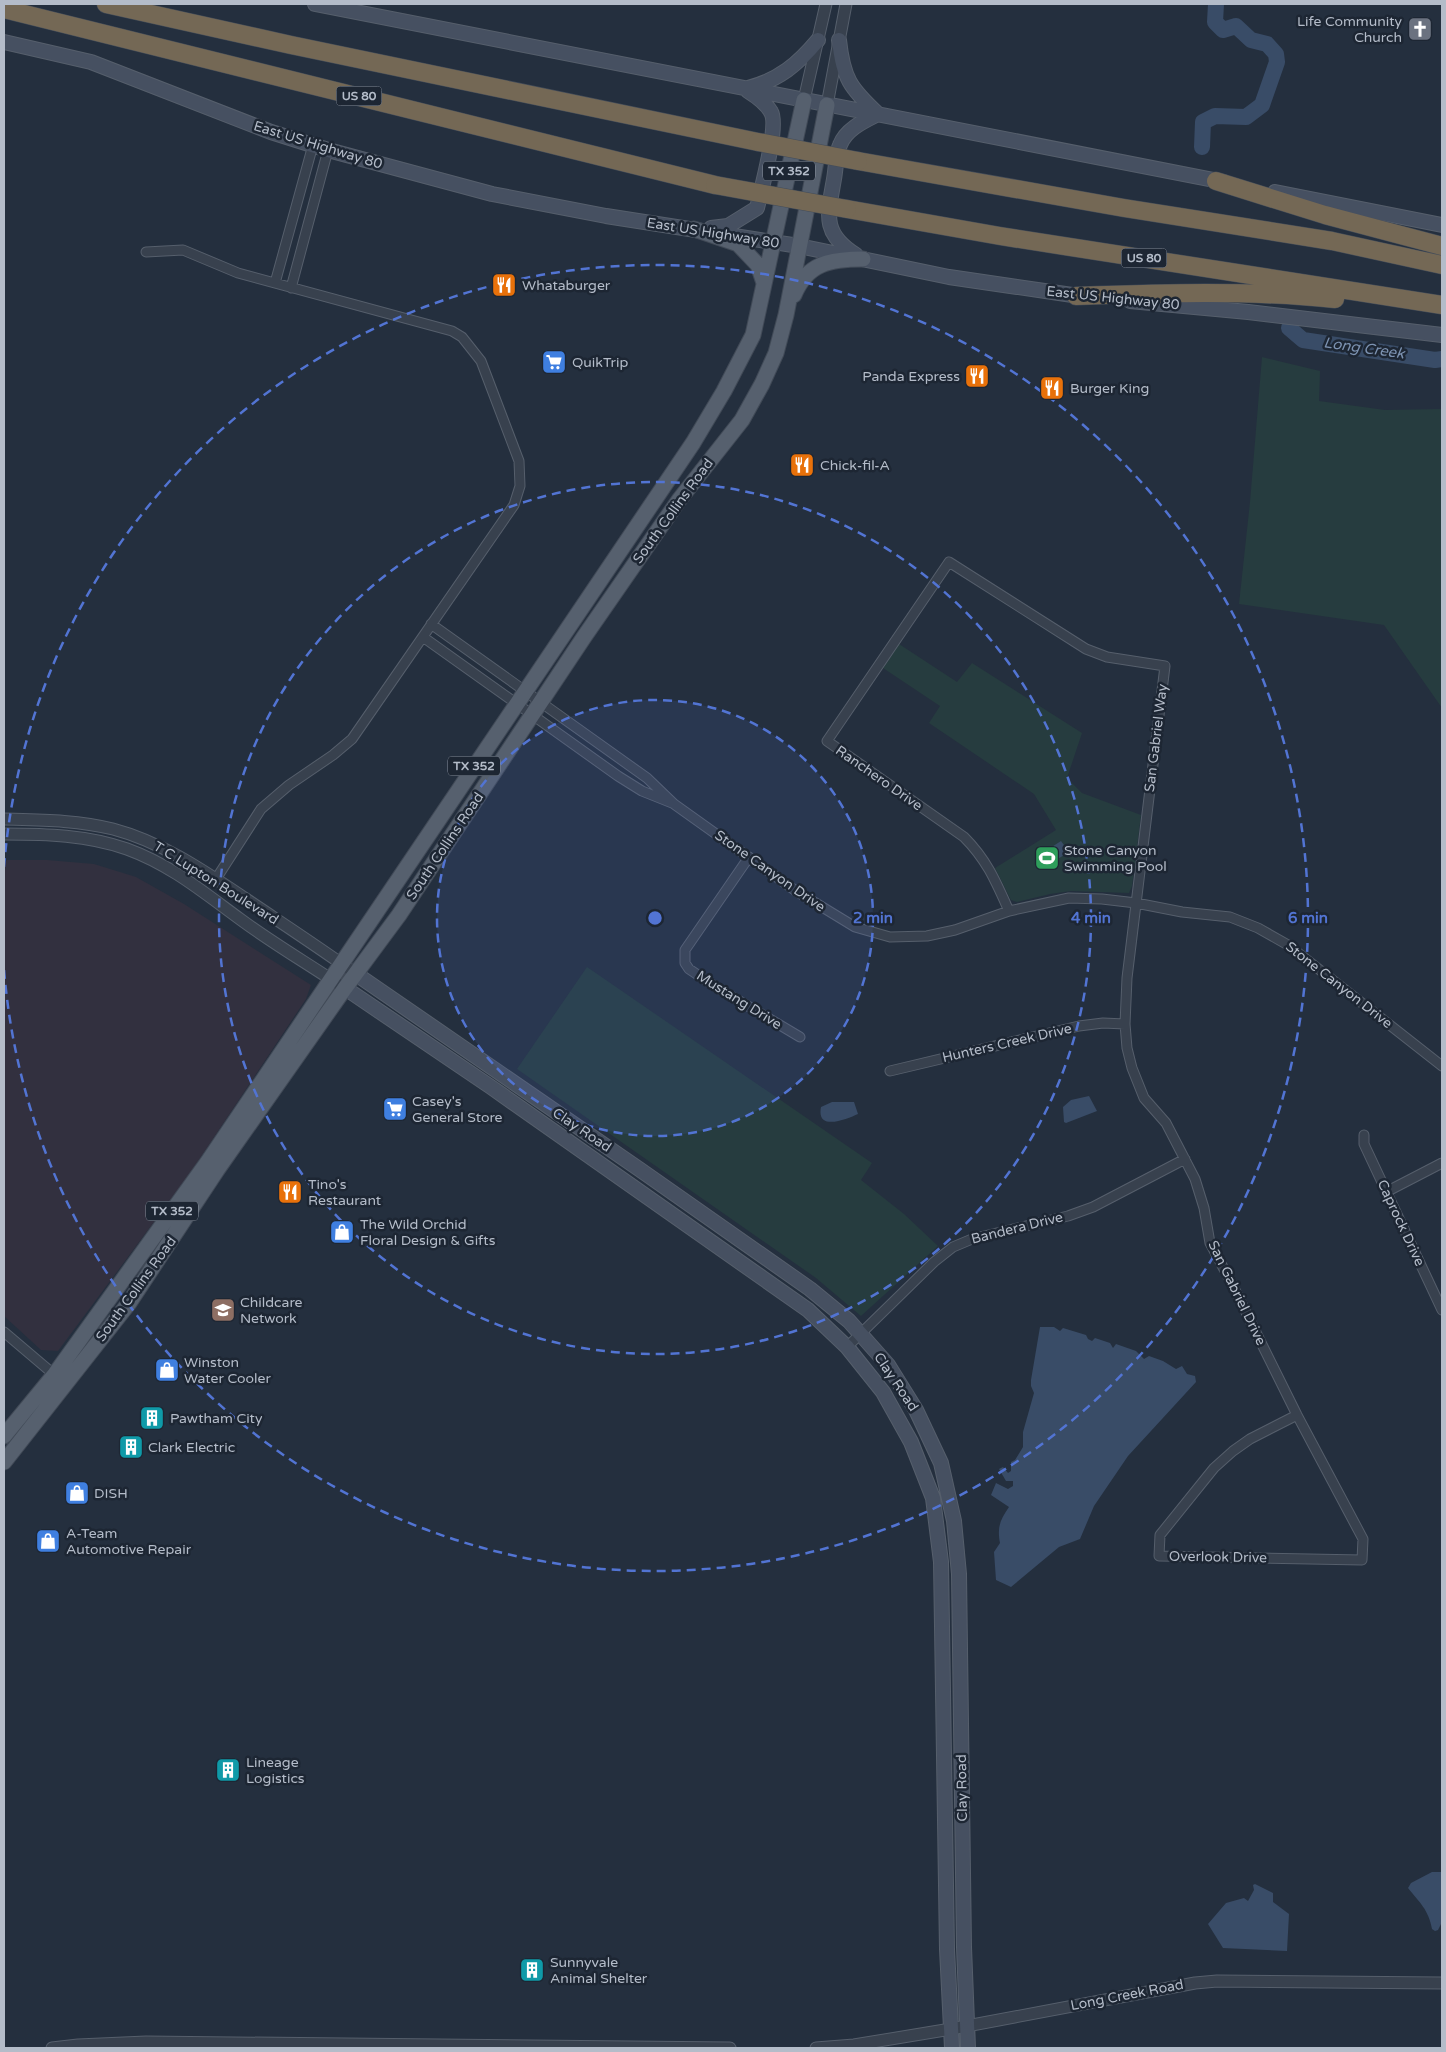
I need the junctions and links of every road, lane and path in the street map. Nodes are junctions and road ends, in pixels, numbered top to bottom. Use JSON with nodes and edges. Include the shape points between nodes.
{"nodes":[{"id":1,"x":106,"y":4,"type":"edge"},
{"id":2,"x":315,"y":4,"type":"edge"},
{"id":3,"x":826,"y":4,"type":"edge"},
{"id":4,"x":846,"y":4,"type":"edge"},
{"id":5,"x":4,"y":9,"type":"edge"},
{"id":6,"x":818,"y":40,"type":"junction"},
{"id":7,"x":839,"y":40,"type":"junction"},
{"id":8,"x":4,"y":42,"type":"edge"},
{"id":9,"x":745,"y":89,"type":"junction"},
{"id":10,"x":804,"y":100,"type":"junction"},
{"id":11,"x":827,"y":105,"type":"junction"},
{"id":12,"x":878,"y":114,"type":"junction"},
{"id":13,"x":313,"y":145,"type":"junction"},
{"id":14,"x":328,"y":150,"type":"junction"},
{"id":15,"x":1216,"y":181,"type":"junction"},
{"id":16,"x":1442,"y":225,"type":"edge"},
{"id":17,"x":694,"y":229,"type":"junction"},
{"id":18,"x":774,"y":242,"type":"junction"},
{"id":19,"x":799,"y":246,"type":"junction"},
{"id":20,"x":1442,"y":246,"type":"edge"},
{"id":21,"x":146,"y":252,"type":"dead end"},
{"id":22,"x":862,"y":260,"type":"junction"},
{"id":23,"x":1442,"y":265,"type":"edge"},
{"id":24,"x":275,"y":283,"type":"junction"},
{"id":25,"x":764,"y":284,"type":"junction"},
{"id":26,"x":291,"y":288,"type":"junction"},
{"id":27,"x":1076,"y":296,"type":"junction"},
{"id":28,"x":1442,"y":305,"type":"edge"},
{"id":29,"x":1442,"y":312,"type":"edge"},
{"id":30,"x":786,"y":315,"type":"junction"},
{"id":31,"x":1442,"y":335,"type":"edge"},
{"id":32,"x":662,"y":488,"type":"junction"},
{"id":33,"x":679,"y":500,"type":"junction"},
{"id":34,"x":949,"y":562,"type":"joint"},
{"id":35,"x":431,"y":624,"type":"junction"},
{"id":36,"x":423,"y":638,"type":"junction"},
{"id":37,"x":525,"y":691,"type":"junction"},
{"id":38,"x":540,"y":702,"type":"junction"},
{"id":39,"x":516,"y":705,"type":"junction"},
{"id":40,"x":532,"y":716,"type":"junction"},
{"id":41,"x":607,"y":749,"type":"junction"},
{"id":42,"x":598,"y":762,"type":"junction"},
{"id":43,"x":674,"y":804,"type":"junction"},
{"id":44,"x":4,"y":819,"type":"edge"},
{"id":45,"x":24,"y":819,"type":"junction"},
{"id":46,"x":4,"y":834,"type":"edge"},
{"id":47,"x":23,"y":834,"type":"junction"},
{"id":48,"x":749,"y":857,"type":"junction"},
{"id":49,"x":216,"y":879,"type":"junction"},
{"id":50,"x":206,"y":893,"type":"junction"},
{"id":51,"x":1136,"y":903,"type":"junction"},
{"id":52,"x":1009,"y":911,"type":"junction"},
{"id":53,"x":341,"y":964,"type":"junction"},
{"id":54,"x":356,"y":974,"type":"junction"},
{"id":55,"x":331,"y":979,"type":"junction"},
{"id":56,"x":345,"y":988,"type":"junction"},
{"id":57,"x":1125,"y":1024,"type":"junction"},
{"id":58,"x":800,"y":1037,"type":"dead end"},
{"id":59,"x":1442,"y":1066,"type":"edge"},
{"id":60,"x":890,"y":1071,"type":"dead end"},
{"id":61,"x":1364,"y":1135,"type":"dead end"},
{"id":62,"x":1185,"y":1159,"type":"junction"},
{"id":63,"x":217,"y":1160,"type":"junction"},
{"id":64,"x":1442,"y":1163,"type":"edge"},
{"id":65,"x":1386,"y":1192,"type":"junction"},
{"id":66,"x":1442,"y":1310,"type":"edge"},
{"id":67,"x":4,"y":1332,"type":"edge"},
{"id":68,"x":860,"y":1333,"type":"junction"},
{"id":69,"x":847,"y":1347,"type":"junction"},
{"id":70,"x":60,"y":1379,"type":"junction"},
{"id":71,"x":1297,"y":1415,"type":"junction"},
{"id":72,"x":4,"y":1436,"type":"edge"},
{"id":73,"x":4,"y":1462,"type":"edge"},
{"id":74,"x":1362,"y":1560,"type":"joint"},
{"id":75,"x":1442,"y":1983,"type":"edge"},
{"id":76,"x":967,"y":2026,"type":"junction"},
{"id":77,"x":951,"y":2029,"type":"junction"},
{"id":78,"x":52,"y":2048,"type":"edge"},
{"id":79,"x":730,"y":2048,"type":"edge"},
{"id":80,"x":816,"y":2048,"type":"edge"},
{"id":81,"x":952,"y":2048,"type":"edge"},
{"id":82,"x":968,"y":2048,"type":"edge"}],
"edges":[{"from":1,"to":23,"type":"highway","bridge":true,"via":[[758,142],[1124,208],[1332,241]]},
{"from":2,"to":9,"type":"main road"},
{"from":3,"to":6,"type":"street"},
{"from":4,"to":7,"type":"street"},
{"from":5,"to":28,"type":"highway","number":"US 80","bridge":true,"via":[[715,186],[1009,238]]},
{"from":6,"to":9,"type":"main road","via":[[786,73]]},
{"from":6,"to":10,"type":"street"},
{"from":7,"to":11,"type":"street"},
{"from":7,"to":12,"type":"main road","via":[[847,78],[857,94]]},
{"from":8,"to":13,"type":"main road","name":"East US Highway 80","via":[[91,62],[271,132]]},
{"from":9,"to":10,"type":"main road"},
{"from":9,"to":17,"type":"main road","via":[[772,113],[774,130],[757,208],[728,226]]},
{"from":10,"to":11,"type":"main road"},
{"from":10,"to":18,"type":"main road","name":"South Collins Road","number":"TX 352"},
{"from":11,"to":12,"type":"main road"},
{"from":11,"to":19,"type":"main road","name":"South Collins Road","number":"TX 352"},
{"from":12,"to":15,"type":"main road"},
{"from":12,"to":22,"type":"main road","via":[[856,125],[840,144],[828,210],[831,230],[841,246]]},
{"from":13,"to":14,"type":"main road","name":"East US Highway 80"},
{"from":13,"to":24,"type":"street"},
{"from":14,"to":17,"type":"main road","name":"East US Highway 80","via":[[492,194]]},
{"from":14,"to":26,"type":"street"},
{"from":15,"to":16,"type":"main road"},
{"from":15,"to":20,"type":"highway","via":[[1325,215]]},
{"from":17,"to":18,"type":"main road","name":"East US Highway 80"},
{"from":17,"to":25,"type":"main road","via":[[738,244],[758,265]]},
{"from":18,"to":19,"type":"main road","name":"East US Highway 80"},
{"from":18,"to":25,"type":"main road","name":"South Collins Road","number":"TX 352"},
{"from":19,"to":22,"type":"main road","name":"East US Highway 80"},
{"from":19,"to":30,"type":"main road","name":"South Collins Road","number":"TX 352"},
{"from":21,"to":24,"type":"street","via":[[183,250],[238,273]]},
{"from":22,"to":27,"type":"main road","name":"East US Highway 80"},
{"from":22,"to":30,"type":"main road","via":[[840,259],[817,266],[799,285]]},
{"from":24,"to":26,"type":"street"},
{"from":25,"to":32,"type":"main road","name":"South Collins Road","number":"TX 352","via":[[753,335],[724,391]]},
{"from":26,"to":35,"type":"street","via":[[452,331],[462,337],[481,361],[519,461],[520,486],[514,505]]},
{"from":27,"to":29,"type":"highway","via":[[1248,292]]},
{"from":27,"to":31,"type":"main road","name":"East US Highway 80"},
{"from":30,"to":33,"type":"main road","name":"South Collins Road","number":"TX 352","via":[[776,353],[742,420]]},
{"from":32,"to":33,"type":"main road"},
{"from":32,"to":37,"type":"main road","name":"South Collins Road","number":"TX 352"},
{"from":33,"to":38,"type":"main road","name":"South Collins Road","number":"TX 352"},
{"from":34,"to":51,"type":"street","name":"San Gabriel Way","via":[[1086,649],[1107,657],[1165,666]]},
{"from":34,"to":52,"type":"street","name":"Ranchero Drive","via":[[827,741],[964,837],[990,868]]},
{"from":35,"to":36,"type":"street"},
{"from":35,"to":37,"type":"street","name":"Stone Canyon Drive"},
{"from":36,"to":39,"type":"street","name":"Stone Canyon Drive"},
{"from":36,"to":49,"type":"street","via":[[352,739],[261,809]]},
{"from":37,"to":38,"type":"street","name":"Stone Canyon Drive"},
{"from":37,"to":39,"type":"main road","name":"South Collins Road","number":"TX 352"},
{"from":38,"to":40,"type":"main road","name":"South Collins Road","number":"TX 352"},
{"from":38,"to":41,"type":"street","name":"Stone Canyon Drive"},
{"from":39,"to":40,"type":"street","name":"Stone Canyon Drive"},
{"from":39,"to":53,"type":"main road","name":"South Collins Road","number":"TX 352"},
{"from":40,"to":42,"type":"street","name":"Stone Canyon Drive"},
{"from":40,"to":54,"type":"main road","name":"South Collins Road","number":"TX 352"},
{"from":41,"to":42,"type":"street"},
{"from":41,"to":43,"type":"street","name":"Stone Canyon Drive","via":[[647,778]]},
{"from":42,"to":43,"type":"street","name":"Stone Canyon Drive","via":[[642,791]]},
{"from":43,"to":48,"type":"street","name":"Stone Canyon Drive"},
{"from":44,"to":45,"type":"street","name":"T C Lupton Boulevard"},
{"from":45,"to":47,"type":"street"},
{"from":45,"to":49,"type":"street","name":"T C Lupton Boulevard","via":[[69,821],[126,833],[166,849]]},
{"from":46,"to":47,"type":"street","name":"T C Lupton Boulevard"},
{"from":47,"to":50,"type":"street","name":"T C Lupton Boulevard","via":[[74,836],[128,849],[174,870]]},
{"from":48,"to":52,"type":"street","name":"Stone Canyon Drive","via":[[840,919],[890,937],[927,936],[955,930]]},
{"from":48,"to":58,"type":"street","name":"Mustang Drive","via":[[685,950],[685,963],[716,987]]},
{"from":49,"to":50,"type":"street"},
{"from":49,"to":53,"type":"street","name":"T C Lupton Boulevard"},
{"from":50,"to":55,"type":"street","name":"T C Lupton Boulevard"},
{"from":51,"to":52,"type":"street","name":"Stone Canyon Drive","via":[[1069,898]]},
{"from":51,"to":57,"type":"street","name":"San Gabriel Drive"},
{"from":51,"to":59,"type":"street","name":"Stone Canyon Drive","via":[[1230,917],[1258,928],[1288,944]]},
{"from":53,"to":54,"type":"street","name":"T C Lupton Boulevard"},
{"from":53,"to":55,"type":"main road","name":"South Collins Road","number":"TX 352"},
{"from":54,"to":56,"type":"main road","name":"South Collins Road","number":"TX 352"},
{"from":54,"to":68,"type":"main road","name":"Clay Road","via":[[810,1290]]},
{"from":55,"to":56,"type":"street","name":"T C Lupton Boulevard"},
{"from":55,"to":63,"type":"main road","name":"South Collins Road","number":"TX 352"},
{"from":56,"to":63,"type":"main road","name":"South Collins Road","number":"TX 352"},
{"from":56,"to":69,"type":"main road","name":"Clay Road","via":[[808,1310]]},
{"from":57,"to":60,"type":"street","name":"Hunters Creek Drive","via":[[1079,1026]]},
{"from":57,"to":62,"type":"street","name":"San Gabriel Drive","via":[[1132,1068],[1144,1098],[1166,1123]]},
{"from":61,"to":65,"type":"street","name":"Caprock Drive","via":[[1364,1144]]},
{"from":62,"to":68,"type":"street","name":"Bandera Drive","via":[[1093,1207],[953,1247]]},
{"from":62,"to":71,"type":"street","name":"San Gabriel Drive","via":[[1204,1208],[1210,1243]]},
{"from":63,"to":70,"type":"main road","name":"South Collins Road","number":"TX 352","via":[[129,1303]]},
{"from":64,"to":65,"type":"street"},
{"from":65,"to":66,"type":"street","name":"Caprock Drive"},
{"from":67,"to":70,"type":"street"},
{"from":68,"to":69,"type":"street","name":"Bandera Drive"},
{"from":68,"to":76,"type":"main road","name":"Clay Road","via":[[888,1365],[916,1410],[941,1463],[954,1521],[959,1574]]},
{"from":69,"to":77,"type":"main road","name":"Clay Road","via":[[883,1392],[911,1442],[933,1498],[941,1562]]},
{"from":70,"to":72,"type":"main road","name":"South Collins Road","number":"TX 352"},
{"from":70,"to":73,"type":"main road","name":"South Collins Road","number":"TX 352"},
{"from":71,"to":74,"type":"street","name":"San Gabriel Drive","via":[[1363,1540]]},
{"from":71,"to":74,"type":"street","name":"Overlook Drive","via":[[1250,1439],[1214,1468],[1160,1535],[1159,1556]]},
{"from":75,"to":76,"type":"street","name":"Long Creek Road","via":[[1217,1981],[1163,1988]]},
{"from":76,"to":77,"type":"street","name":"Long Creek Road"},
{"from":76,"to":82,"type":"main road","name":"Clay Road"},
{"from":77,"to":80,"type":"street","name":"Long Creek Road"},
{"from":77,"to":81,"type":"main road","name":"Clay Road"},
{"from":78,"to":79,"type":"street","via":[[146,2042]]}]}
